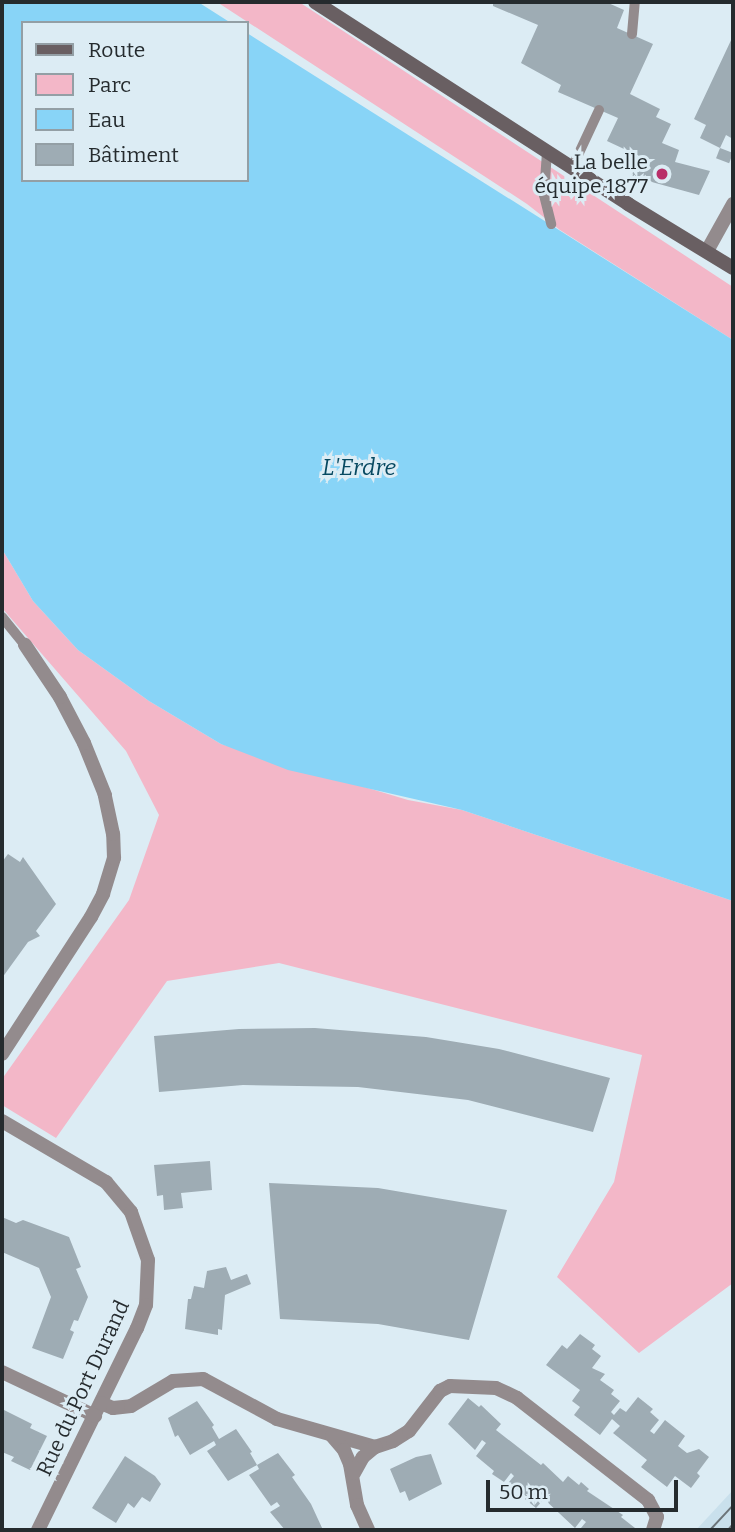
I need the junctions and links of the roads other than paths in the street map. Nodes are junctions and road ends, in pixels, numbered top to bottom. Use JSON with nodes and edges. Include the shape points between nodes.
{"nodes":[{"id":1,"x":315,"y":2,"type":"edge"},
{"id":2,"x":635,"y":2,"type":"edge"},
{"id":3,"x":632,"y":34,"type":"dead end"},
{"id":4,"x":599,"y":110,"type":"dead end"},
{"id":5,"x":547,"y":152,"type":"junction"},
{"id":6,"x":572,"y":168,"type":"junction"},
{"id":7,"x":733,"y":204,"type":"edge"},
{"id":8,"x":551,"y":225,"type":"dead end"},
{"id":9,"x":707,"y":251,"type":"junction"},
{"id":10,"x":733,"y":268,"type":"edge"},
{"id":11,"x":2,"y":617,"type":"edge"},
{"id":12,"x":25,"y":645,"type":"joint"},
{"id":13,"x":2,"y":1054,"type":"edge"},
{"id":14,"x":2,"y":1121,"type":"edge"},
{"id":15,"x":2,"y":1372,"type":"edge"},
{"id":16,"x":98,"y":1409,"type":"junction"},
{"id":17,"x":330,"y":1435,"type":"junction"},
{"id":18,"x":375,"y":1447,"type":"junction"},
{"id":19,"x":354,"y":1474,"type":"junction"},
{"id":20,"x":38,"y":1530,"type":"edge"},
{"id":21,"x":368,"y":1530,"type":"edge"},
{"id":22,"x":653,"y":1530,"type":"edge"}],
"edges":[{"from":1,"to":5,"type":"street"},
{"from":2,"to":3,"type":"lane"},
{"from":4,"to":6,"type":"lane"},
{"from":5,"to":6,"type":"street"},
{"from":5,"to":8,"type":"lane","via":[[544,195]]},
{"from":6,"to":9,"type":"street"},
{"from":7,"to":9,"type":"street"},
{"from":9,"to":10,"type":"street"},
{"from":11,"to":12,"type":"lane"},
{"from":12,"to":13,"type":"street","via":[[84,743],[105,795],[114,858],[91,917]]},
{"from":14,"to":16,"type":"street","name":"Rue du Port Durand","via":[[106,1182],[139,1227],[148,1260],[146,1305]]},
{"from":15,"to":16,"type":"street"},
{"from":16,"to":17,"type":"street","via":[[131,1406],[173,1381],[203,1379],[260,1412]]},
{"from":16,"to":20,"type":"street","name":"Rue du Port Durand"},
{"from":17,"to":18,"type":"street"},
{"from":17,"to":19,"type":"street","via":[[344,1450]]},
{"from":18,"to":19,"type":"street"},
{"from":18,"to":22,"type":"street","via":[[409,1431],[440,1391],[450,1386],[507,1391],[648,1500],[657,1517]]},
{"from":19,"to":21,"type":"street","via":[[357,1505]]}]}
